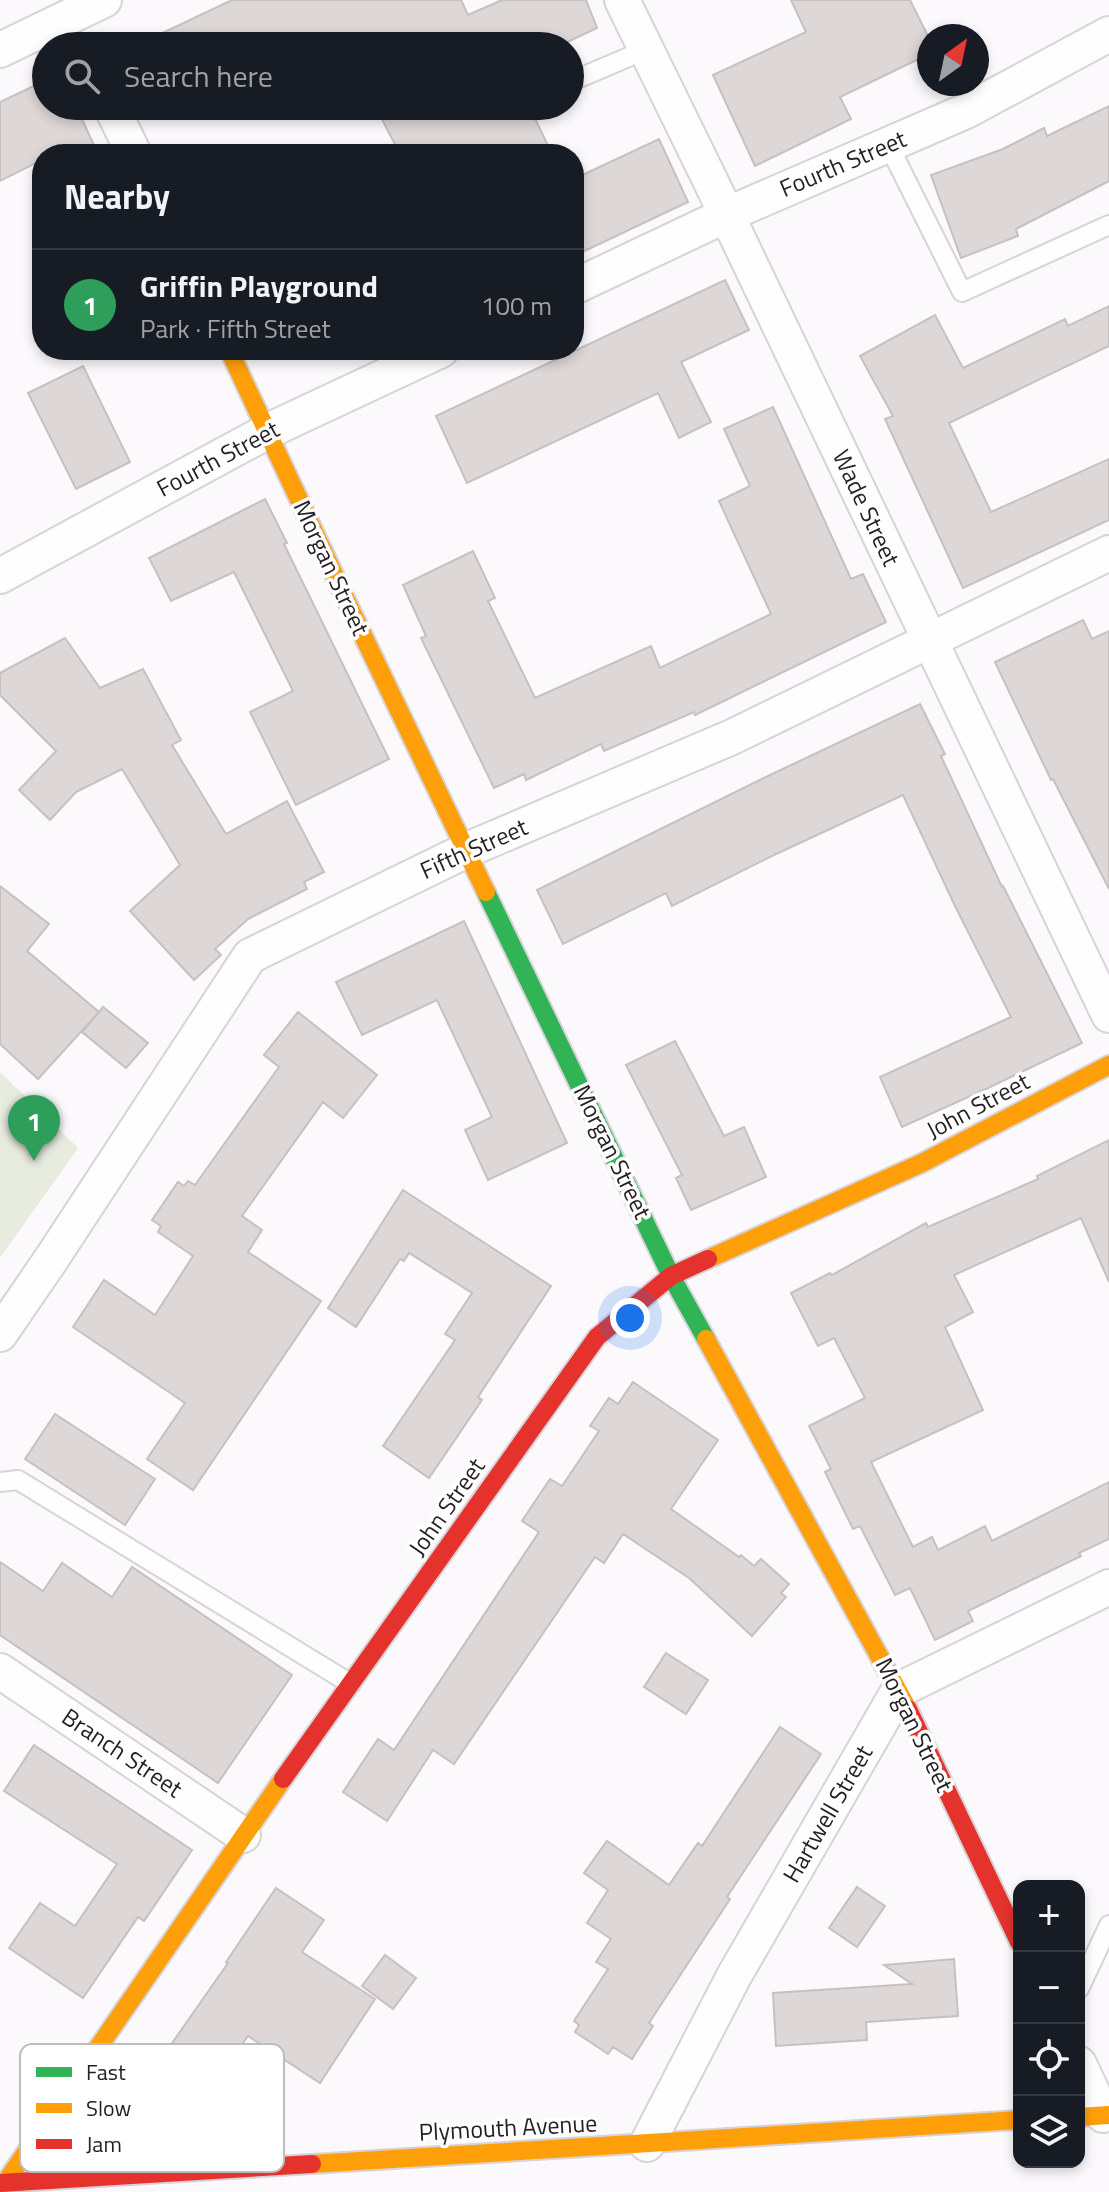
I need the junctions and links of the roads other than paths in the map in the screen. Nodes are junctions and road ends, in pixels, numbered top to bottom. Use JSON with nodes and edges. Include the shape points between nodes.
{"nodes":[{"id":1,"x":104,"y":0,"type":"edge"},
{"id":2,"x":622,"y":0,"type":"edge"},
{"id":3,"x":71,"y":21,"type":"edge"},
{"id":4,"x":44,"y":32,"type":"edge"},
{"id":5,"x":1109,"y":34,"type":"edge"},
{"id":6,"x":32,"y":37,"type":"edge"},
{"id":7,"x":0,"y":50,"type":"edge"},
{"id":8,"x":645,"y":50,"type":"junction"},
{"id":9,"x":584,"y":76,"type":"edge"},
{"id":10,"x":118,"y":120,"type":"edge"},
{"id":11,"x":129,"y":144,"type":"edge"},
{"id":12,"x":888,"y":144,"type":"junction"},
{"id":13,"x":726,"y":215,"type":"junction"},
{"id":14,"x":1109,"y":225,"type":"edge"},
{"id":15,"x":584,"y":282,"type":"edge"},
{"id":16,"x":234,"y":360,"type":"edge"},
{"id":17,"x":420,"y":360,"type":"edge"},
{"id":18,"x":268,"y":431,"type":"junction"},
{"id":19,"x":1109,"y":553,"type":"edge"},
{"id":20,"x":0,"y":576,"type":"edge"},
{"id":21,"x":928,"y":640,"type":"junction"},
{"id":22,"x":467,"y":850,"type":"junction"},
{"id":23,"x":1109,"y":1015,"type":"edge"},
{"id":24,"x":1109,"y":1065,"type":"edge"},
{"id":25,"x":671,"y":1276,"type":"junction"},
{"id":26,"x":0,"y":1334,"type":"edge"},
{"id":27,"x":0,"y":1482,"type":"edge"},
{"id":28,"x":1109,"y":1587,"type":"edge"},
{"id":29,"x":0,"y":1671,"type":"edge"},
{"id":30,"x":351,"y":1684,"type":"junction"},
{"id":31,"x":899,"y":1690,"type":"junction"},
{"id":32,"x":243,"y":1835,"type":"junction"},
{"id":33,"x":1109,"y":1925,"type":"edge"},
{"id":34,"x":1013,"y":1929,"type":"edge"},
{"id":35,"x":1085,"y":1976,"type":"edge"},
{"id":36,"x":99,"y":2044,"type":"edge"},
{"id":37,"x":1085,"y":2081,"type":"edge"},
{"id":38,"x":1097,"y":2116,"type":"edge"},
{"id":39,"x":1013,"y":2120,"type":"edge"},
{"id":40,"x":647,"y":2144,"type":"junction"},
{"id":41,"x":20,"y":2158,"type":"edge"},
{"id":42,"x":284,"y":2166,"type":"edge"},
{"id":43,"x":185,"y":2172,"type":"edge"},
{"id":44,"x":3,"y":2183,"type":"edge"}],
"edges":[{"from":1,"to":3,"type":"street"},
{"from":2,"to":8,"type":"street","name":"Wade Street"},
{"from":3,"to":4,"type":"street"},
{"from":5,"to":12,"type":"street","name":"Fourth Street","via":[[966,111]]},
{"from":6,"to":7,"type":"street"},
{"from":8,"to":9,"type":"lane"},
{"from":8,"to":13,"type":"street","name":"Wade Street"},
{"from":10,"to":11,"type":"street"},
{"from":12,"to":13,"type":"street","name":"Fourth Street"},
{"from":12,"to":14,"type":"lane","via":[[962,292]]},
{"from":13,"to":15,"type":"street","name":"Fourth Street"},
{"from":13,"to":21,"type":"street","name":"Wade Street"},
{"from":16,"to":18,"type":"street","name":"Morgan Street"},
{"from":17,"to":18,"type":"street","name":"Fourth Street"},
{"from":18,"to":20,"type":"street","name":"Fourth Street"},
{"from":18,"to":22,"type":"street","name":"Morgan Street"},
{"from":19,"to":21,"type":"street","name":"Fifth Street"},
{"from":21,"to":22,"type":"street","name":"Fifth Street","via":[[732,737]]},
{"from":21,"to":23,"type":"street","name":"Wade Street"},
{"from":22,"to":25,"type":"street","name":"Morgan Street"},
{"from":22,"to":26,"type":"street","name":"Fifth Street","via":[[250,956]]},
{"from":24,"to":25,"type":"street","name":"John Street","via":[[922,1163]]},
{"from":25,"to":30,"type":"street","name":"John Street","via":[[597,1337]]},
{"from":25,"to":31,"type":"street","name":"Morgan Street"},
{"from":27,"to":30,"type":"lane","via":[[18,1480]]},
{"from":28,"to":31,"type":"street"},
{"from":29,"to":32,"type":"street","name":"Branch Street"},
{"from":30,"to":32,"type":"street","name":"John Street"},
{"from":31,"to":34,"type":"street","name":"Morgan Street"},
{"from":31,"to":40,"type":"street","name":"Hartwell Street","via":[[734,1976]]},
{"from":32,"to":36,"type":"street","name":"John Street"},
{"from":33,"to":35,"type":"lane"},
{"from":37,"to":38,"type":"street"},
{"from":39,"to":40,"type":"street","name":"Plymouth Avenue"},
{"from":40,"to":42,"type":"street","name":"Plymouth Avenue"},
{"from":41,"to":44,"type":"street","name":"John Street"},
{"from":43,"to":44,"type":"street","name":"Plymouth Avenue"}]}
